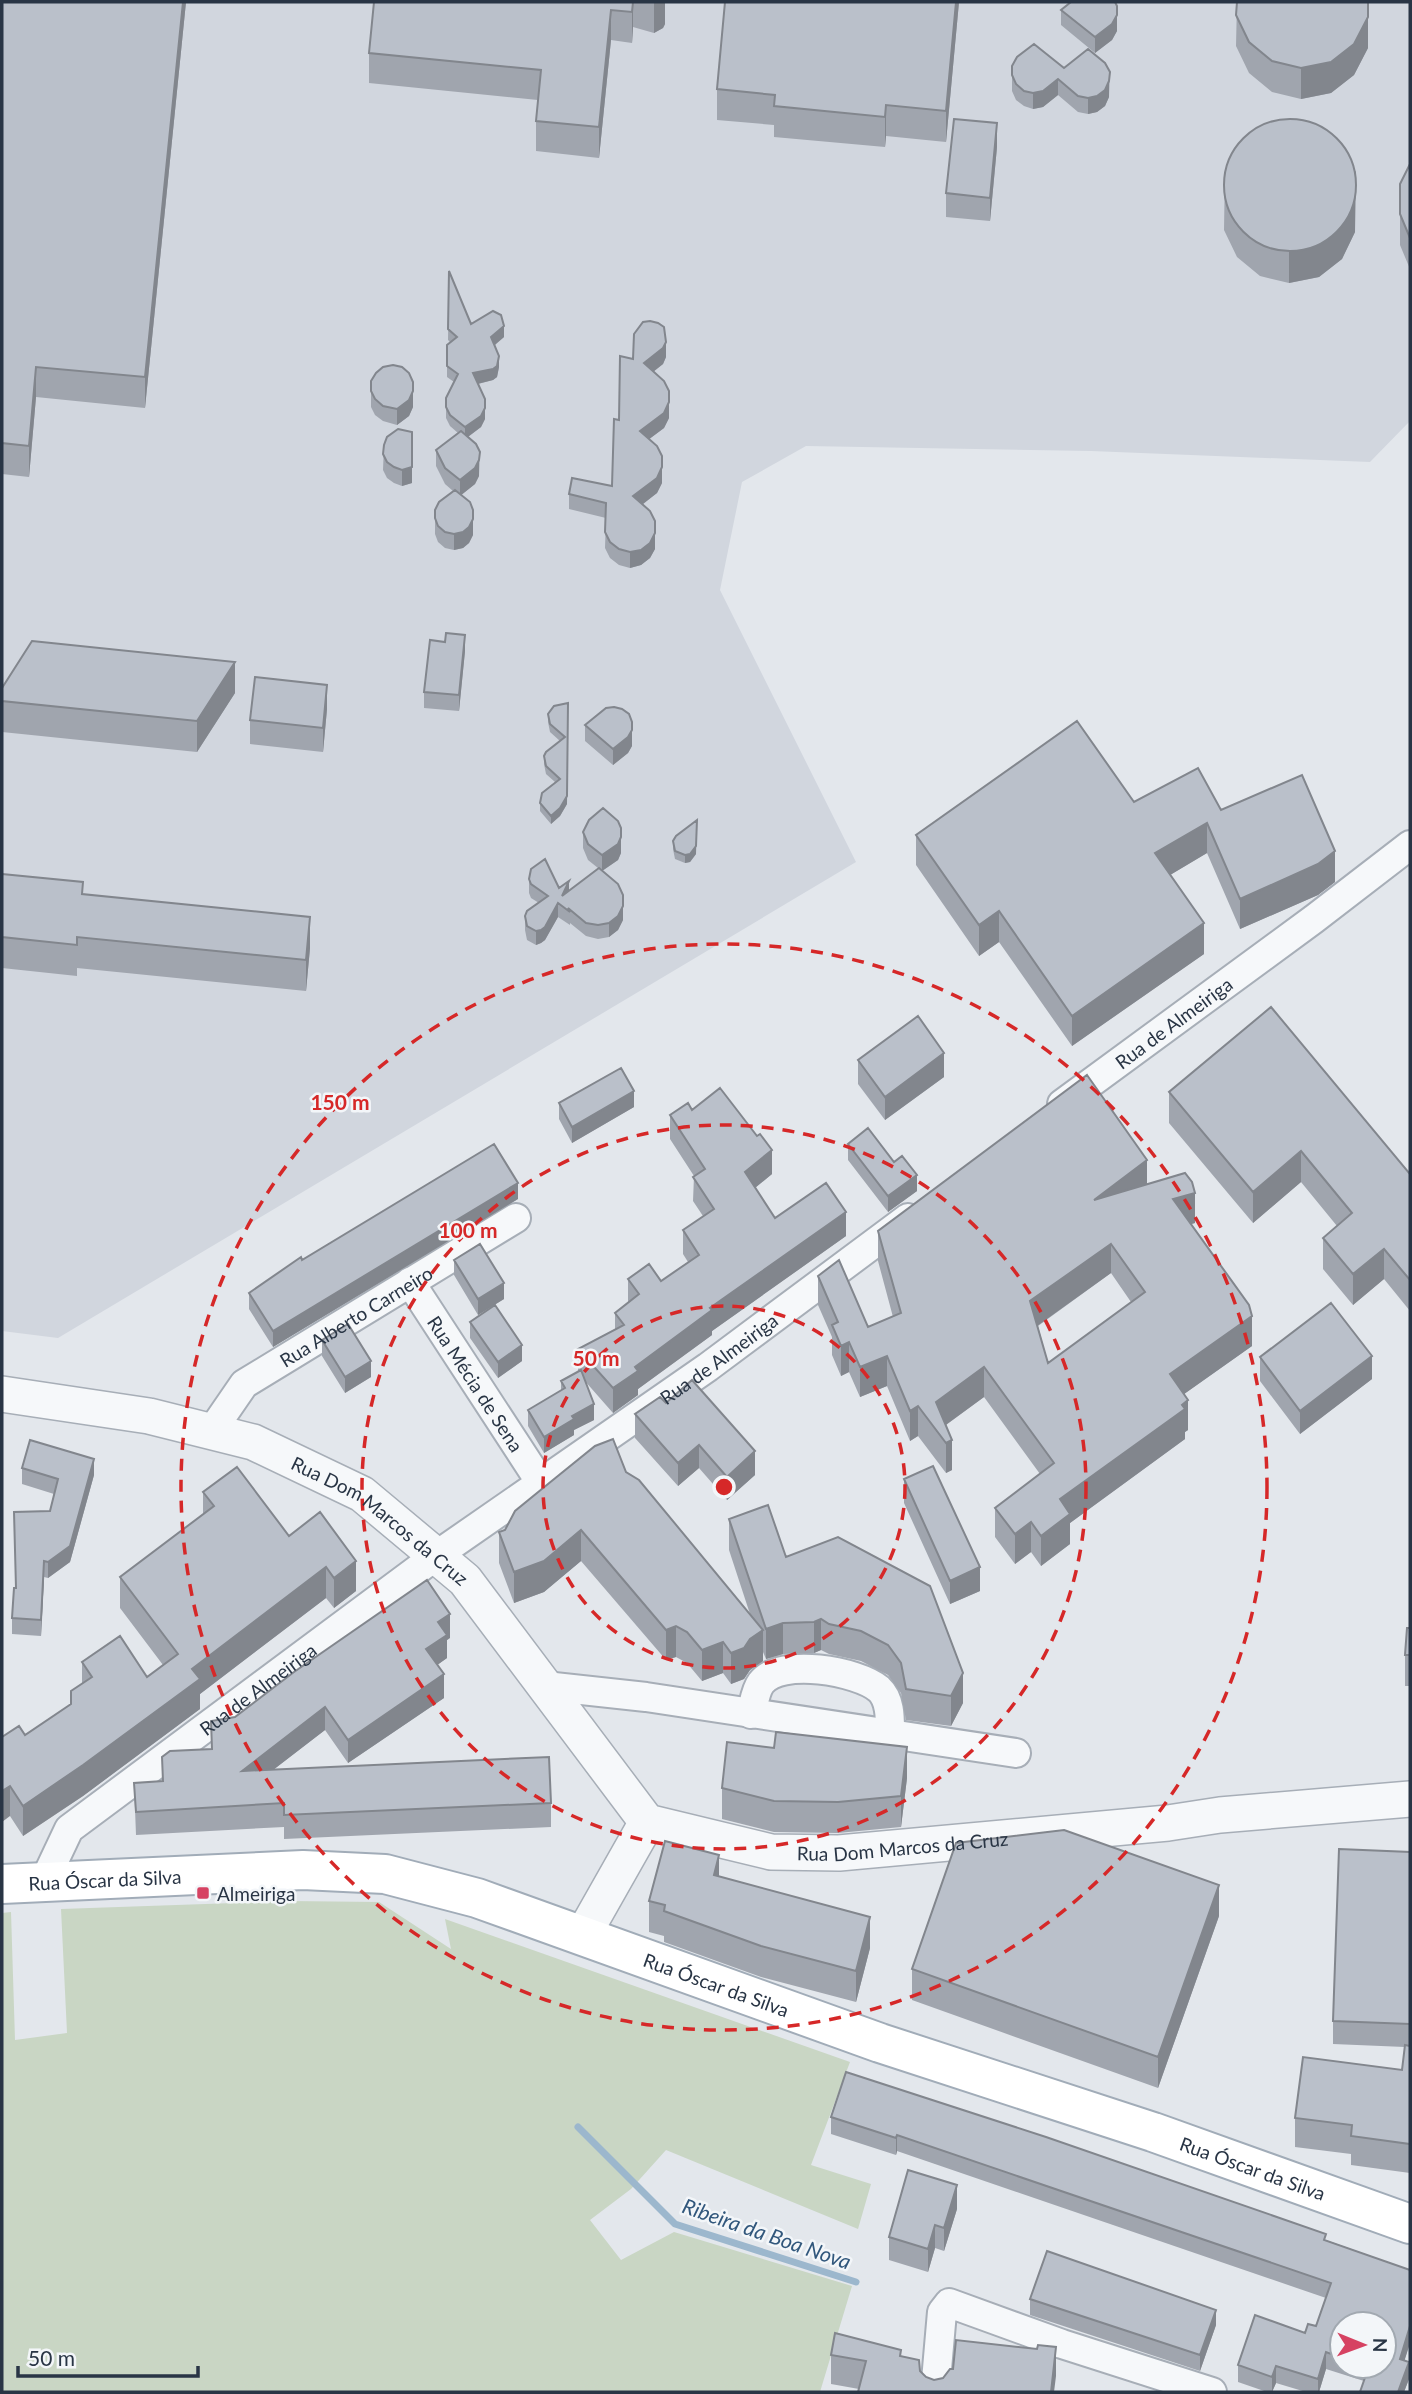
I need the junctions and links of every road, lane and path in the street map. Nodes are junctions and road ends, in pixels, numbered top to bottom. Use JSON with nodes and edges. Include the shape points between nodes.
{"nodes":[{"id":1,"x":1410,"y":845,"type":"edge"},
{"id":2,"x":1042,"y":1118,"type":"edge"},
{"id":3,"x":931,"y":1201,"type":"edge"},
{"id":4,"x":516,"y":1218,"type":"dead end"},
{"id":5,"x":410,"y":1283,"type":"junction"},
{"id":6,"x":2,"y":1394,"type":"edge"},
{"id":7,"x":211,"y":1432,"type":"junction"},
{"id":8,"x":541,"y":1483,"type":"junction"},
{"id":9,"x":437,"y":1555,"type":"junction"},
{"id":10,"x":545,"y":1686,"type":"junction"},
{"id":11,"x":751,"y":1714,"type":"junction"},
{"id":12,"x":890,"y":1735,"type":"junction"},
{"id":13,"x":1016,"y":1753,"type":"dead end"},
{"id":14,"x":1410,"y":1799,"type":"edge"},
{"id":15,"x":647,"y":1822,"type":"junction"},
{"id":16,"x":2,"y":1884,"type":"edge"},
{"id":17,"x":43,"y":1884,"type":"junction"},
{"id":18,"x":583,"y":1935,"type":"junction"},
{"id":19,"x":1410,"y":2224,"type":"edge"},
{"id":20,"x":935,"y":2392,"type":"edge"},
{"id":21,"x":1212,"y":2392,"type":"edge"}],
"edges":[{"from":1,"to":2,"type":"street","name":"Rua de Almeiriga"},
{"from":3,"to":8,"type":"street","name":"Rua de Almeiriga","via":[[708,1367]]},
{"from":4,"to":5,"type":"street","name":"Rua Alberto Carneiro"},
{"from":5,"to":7,"type":"street","name":"Rua Alberto Carneiro","via":[[244,1384]]},
{"from":5,"to":8,"type":"street","name":"Rua Mécia de Sena"},
{"from":6,"to":7,"type":"street","name":"Rua Dom Marcos da Cruz","via":[[149,1416]]},
{"from":7,"to":9,"type":"street","name":"Rua Dom Marcos da Cruz","via":[[253,1442],[362,1494]]},
{"from":8,"to":9,"type":"street","name":"Rua de Almeiriga"},
{"from":9,"to":10,"type":"street","name":"Rua Dom Marcos da Cruz","via":[[465,1580]]},
{"from":9,"to":17,"type":"street","name":"Rua de Almeiriga","via":[[69,1829]]},
{"from":10,"to":11,"type":"street"},
{"from":10,"to":15,"type":"street","name":"Rua Dom Marcos da Cruz"},
{"from":11,"to":12,"type":"street"},
{"from":11,"to":12,"type":"street","via":[[761,1683],[771,1674],[811,1669],[863,1679],[881,1690]]},
{"from":12,"to":13,"type":"street"},
{"from":14,"to":15,"type":"street","name":"Rua Dom Marcos da Cruz","via":[[839,1853],[771,1852]]},
{"from":15,"to":18,"type":"street"},
{"from":16,"to":17,"type":"main road","name":"Rua Óscar da Silva"},
{"from":17,"to":18,"type":"main road","name":"Rua Óscar da Silva","via":[[303,1870],[385,1874],[477,1898]]},
{"from":18,"to":19,"type":"main road","name":"Rua Óscar da Silva","via":[[880,2043],[1153,2132]]},
{"from":20,"to":21,"type":"street","via":[[942,2312],[949,2303]]}]}
